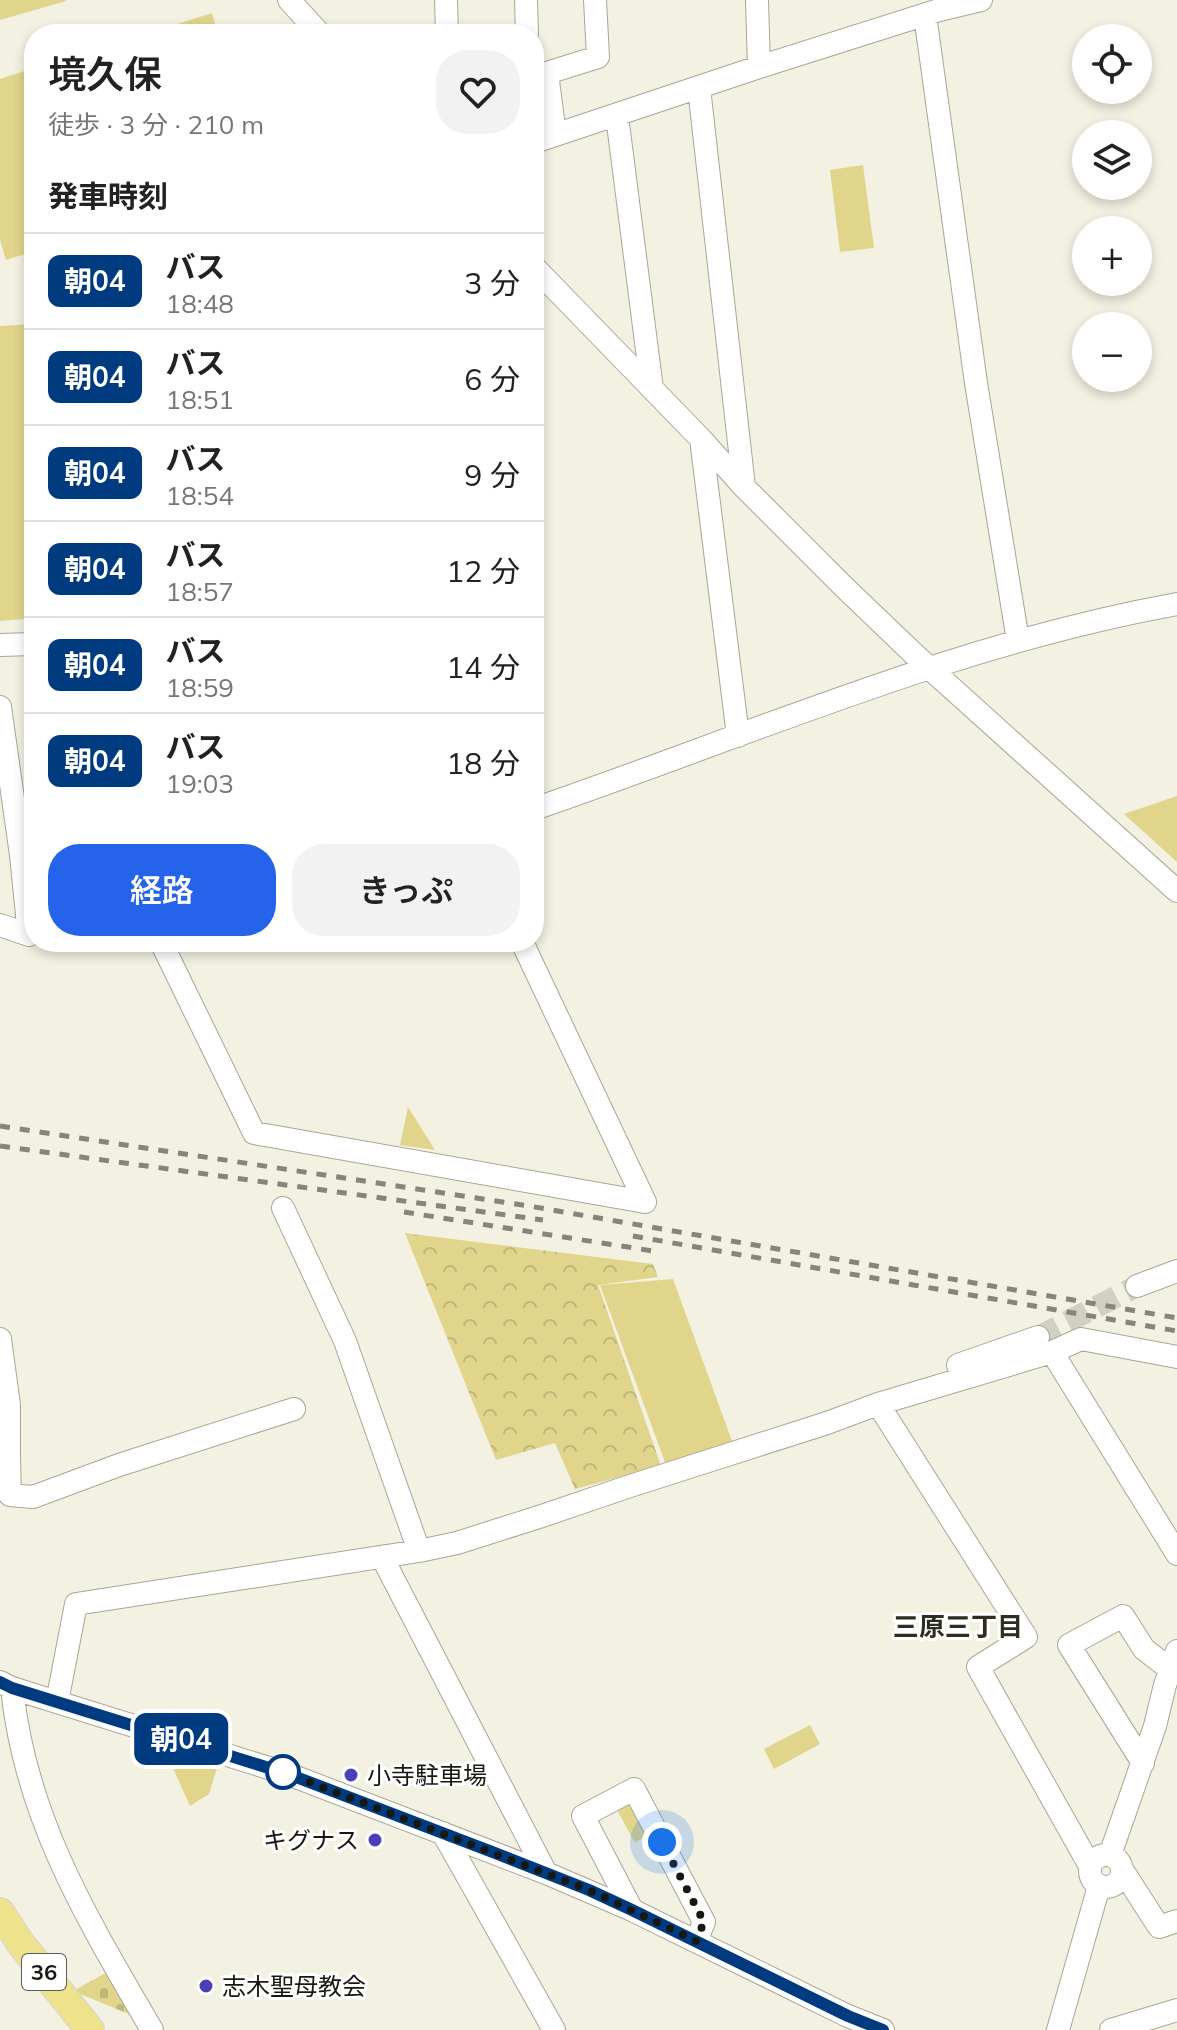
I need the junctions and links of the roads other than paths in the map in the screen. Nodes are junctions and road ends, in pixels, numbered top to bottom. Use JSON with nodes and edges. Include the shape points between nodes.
{"nodes":[{"id":1,"x":289,"y":0,"type":"edge"},
{"id":2,"x":446,"y":0,"type":"edge"},
{"id":3,"x":526,"y":0,"type":"edge"},
{"id":4,"x":595,"y":0,"type":"edge"},
{"id":5,"x":757,"y":0,"type":"edge"},
{"id":6,"x":981,"y":0,"type":"edge"},
{"id":7,"x":934,"y":8,"type":"edge"},
{"id":8,"x":311,"y":24,"type":"edge"},
{"id":9,"x":447,"y":24,"type":"edge"},
{"id":10,"x":527,"y":24,"type":"edge"},
{"id":11,"x":759,"y":67,"type":"junction"},
{"id":12,"x":544,"y":73,"type":"edge"},
{"id":13,"x":699,"y":88,"type":"junction"},
{"id":14,"x":617,"y":116,"type":"junction"},
{"id":15,"x":545,"y":139,"type":"edge"},
{"id":16,"x":544,"y":277,"type":"edge"},
{"id":17,"x":652,"y":389,"type":"junction"},
{"id":18,"x":701,"y":439,"type":"junction"},
{"id":19,"x":744,"y":487,"type":"junction"},
{"id":20,"x":1177,"y":604,"type":"edge"},
{"id":21,"x":1018,"y":641,"type":"junction"},
{"id":22,"x":24,"y":644,"type":"edge"},
{"id":23,"x":0,"y":645,"type":"edge"},
{"id":24,"x":930,"y":668,"type":"junction"},
{"id":25,"x":0,"y":713,"type":"edge"},
{"id":26,"x":738,"y":736,"type":"junction"},
{"id":27,"x":544,"y":805,"type":"edge"},
{"id":28,"x":24,"y":877,"type":"edge"},
{"id":29,"x":1177,"y":891,"type":"edge"},
{"id":30,"x":0,"y":925,"type":"edge"},
{"id":31,"x":24,"y":932,"type":"edge"},
{"id":32,"x":24,"y":938,"type":"edge"},
{"id":33,"x":0,"y":946,"type":"edge"},
{"id":34,"x":166,"y":952,"type":"edge"},
{"id":35,"x":527,"y":952,"type":"edge"},
{"id":36,"x":283,"y":1208,"type":"dead end"},
{"id":37,"x":1177,"y":1271,"type":"edge"},
{"id":38,"x":1137,"y":1286,"type":"tunnel mouth"},
{"id":39,"x":0,"y":1339,"type":"edge"},
{"id":40,"x":1045,"y":1345,"type":"junction"},
{"id":41,"x":1177,"y":1357,"type":"edge"},
{"id":42,"x":878,"y":1404,"type":"junction"},
{"id":43,"x":294,"y":1409,"type":"dead end"},
{"id":44,"x":4,"y":1458,"type":"edge"},
{"id":45,"x":419,"y":1551,"type":"junction"},
{"id":46,"x":1177,"y":1554,"type":"edge"},
{"id":47,"x":382,"y":1557,"type":"junction"},
{"id":48,"x":1172,"y":1671,"type":"edge"},
{"id":49,"x":6,"y":1685,"type":"edge"},
{"id":50,"x":57,"y":1702,"type":"junction"},
{"id":51,"x":1143,"y":1763,"type":"junction"},
{"id":52,"x":443,"y":1833,"type":"junction"},
{"id":53,"x":1116,"y":1863,"type":"junction"},
{"id":54,"x":546,"y":1873,"type":"junction"},
{"id":55,"x":1095,"y":1876,"type":"junction"},
{"id":56,"x":632,"y":1910,"type":"junction"},
{"id":57,"x":0,"y":1912,"type":"edge"},
{"id":58,"x":1177,"y":1921,"type":"edge"},
{"id":59,"x":696,"y":1941,"type":"junction"},
{"id":60,"x":1177,"y":2010,"type":"edge"},
{"id":61,"x":90,"y":2030,"type":"edge"},
{"id":62,"x":152,"y":2030,"type":"edge"},
{"id":63,"x":554,"y":2030,"type":"edge"},
{"id":64,"x":883,"y":2030,"type":"edge"},
{"id":65,"x":1058,"y":2030,"type":"edge"},
{"id":66,"x":1111,"y":2030,"type":"edge"}],
"edges":[{"from":1,"to":8,"type":"street"},
{"from":2,"to":9,"type":"street"},
{"from":3,"to":10,"type":"street"},
{"from":4,"to":12,"type":"street","via":[[598,57]]},
{"from":5,"to":11,"type":"street"},
{"from":6,"to":7,"type":"street"},
{"from":7,"to":11,"type":"street"},
{"from":7,"to":21,"type":"street","via":[[976,383]]},
{"from":11,"to":13,"type":"street"},
{"from":13,"to":14,"type":"street"},
{"from":13,"to":19,"type":"street"},
{"from":14,"to":15,"type":"street"},
{"from":14,"to":17,"type":"street"},
{"from":16,"to":17,"type":"street"},
{"from":17,"to":18,"type":"street"},
{"from":18,"to":19,"type":"street"},
{"from":18,"to":26,"type":"street"},
{"from":19,"to":24,"type":"street"},
{"from":20,"to":21,"type":"street"},
{"from":21,"to":24,"type":"street"},
{"from":22,"to":23,"type":"street"},
{"from":24,"to":26,"type":"street"},
{"from":24,"to":29,"type":"street"},
{"from":25,"to":28,"type":"street"},
{"from":26,"to":27,"type":"street"},
{"from":30,"to":31,"type":"street"},
{"from":32,"to":33,"type":"street"},
{"from":34,"to":35,"type":"street","via":[[254,1133],[645,1202]]},
{"from":36,"to":45,"type":"street","via":[[345,1341]]},
{"from":37,"to":38,"type":"street"},
{"from":39,"to":44,"type":"street","via":[[9,1405]]},
{"from":40,"to":41,"type":"street","via":[[1081,1339]]},
{"from":40,"to":42,"type":"street","via":[[883,1391]]},
{"from":40,"to":46,"type":"street"},
{"from":42,"to":45,"type":"street"},
{"from":42,"to":55,"type":"street","via":[[1026,1637],[978,1667]]},
{"from":43,"to":44,"type":"street","via":[[33,1497],[10,1495]]},
{"from":45,"to":47,"type":"street"},
{"from":47,"to":50,"type":"street","via":[[76,1604]]},
{"from":47,"to":54,"type":"street"},
{"from":48,"to":51,"type":"street"},
{"from":48,"to":51,"type":"street","via":[[1144,1649],[1123,1616],[1069,1645]]},
{"from":49,"to":50,"type":"street"},
{"from":49,"to":62,"type":"street","via":[[46,1830],[76,1896]]},
{"from":50,"to":52,"type":"street","via":[[288,1774]]},
{"from":51,"to":53,"type":"street"},
{"from":52,"to":54,"type":"street"},
{"from":52,"to":63,"type":"street"},
{"from":53,"to":55,"type":"street","via":[[1096,1858]]},
{"from":53,"to":55,"type":"street","via":[[1122,1876],[1115,1885],[1105,1888]]},
{"from":53,"to":58,"type":"street","via":[[1159,1927]]},
{"from":54,"to":56,"type":"street"},
{"from":55,"to":65,"type":"street"},
{"from":56,"to":59,"type":"street"},
{"from":56,"to":59,"type":"street","via":[[583,1816],[634,1789],[704,1922]]},
{"from":57,"to":61,"type":"main road","number":"36"},
{"from":59,"to":64,"type":"street"},
{"from":60,"to":66,"type":"street"}]}
